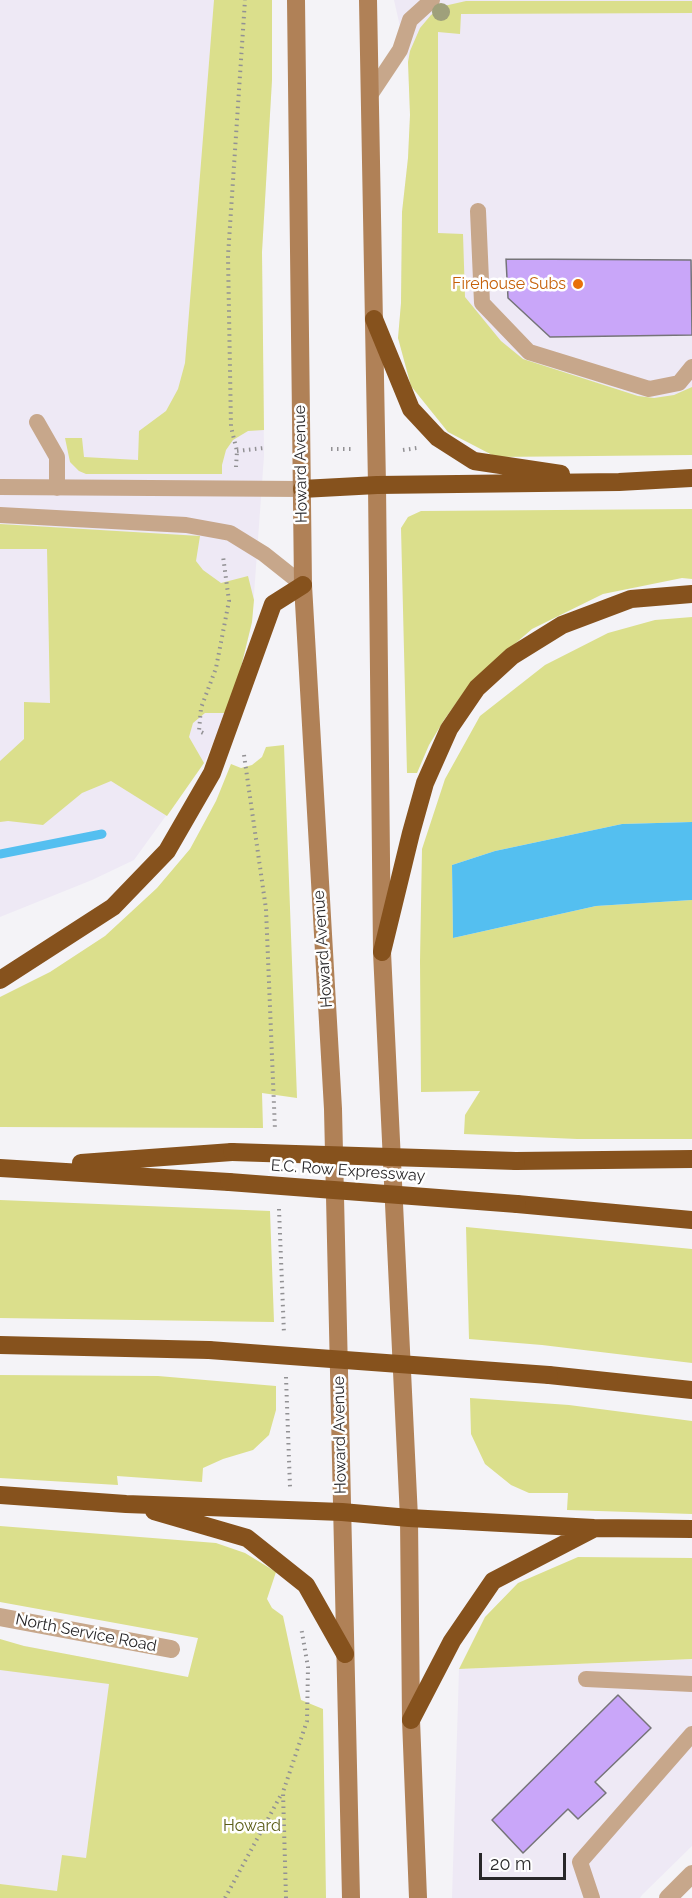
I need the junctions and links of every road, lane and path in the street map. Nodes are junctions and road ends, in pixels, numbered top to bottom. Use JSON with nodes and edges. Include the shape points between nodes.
{"nodes":[{"id":1,"x":245,"y":0,"type":"edge"},
{"id":2,"x":296,"y":0,"type":"edge"},
{"id":3,"x":368,"y":0,"type":"edge"},
{"id":4,"x":432,"y":0,"type":"edge"},
{"id":5,"x":370,"y":95,"type":"junction"},
{"id":6,"x":478,"y":211,"type":"dead end"},
{"id":7,"x":374,"y":319,"type":"junction"},
{"id":8,"x":692,"y":368,"type":"edge"},
{"id":9,"x":37,"y":422,"type":"dead end"},
{"id":10,"x":264,"y":448,"type":"dead end"},
{"id":11,"x":331,"y":449,"type":"dead end"},
{"id":12,"x":351,"y":449,"type":"dead end"},
{"id":13,"x":237,"y":451,"type":"junction"},
{"id":14,"x":235,"y":474,"type":"dead end"},
{"id":15,"x":692,"y":478,"type":"edge"},
{"id":16,"x":619,"y":482,"type":"junction"},
{"id":17,"x":377,"y":485,"type":"junction"},
{"id":18,"x":0,"y":487,"type":"edge"},
{"id":19,"x":57,"y":488,"type":"junction"},
{"id":20,"x":302,"y":489,"type":"junction"},
{"id":21,"x":0,"y":515,"type":"edge"},
{"id":22,"x":223,"y":555,"type":"dead end"},
{"id":23,"x":303,"y":585,"type":"junction"},
{"id":24,"x":692,"y":594,"type":"edge"},
{"id":25,"x":207,"y":735,"type":"dead end"},
{"id":26,"x":243,"y":749,"type":"dead end"},
{"id":27,"x":382,"y":952,"type":"junction"},
{"id":28,"x":0,"y":980,"type":"edge"},
{"id":29,"x":276,"y":1132,"type":"dead end"},
{"id":30,"x":692,"y":1159,"type":"edge"},
{"id":31,"x":6,"y":1167,"type":"edge"},
{"id":32,"x":278,"y":1202,"type":"dead end"},
{"id":33,"x":692,"y":1220,"type":"edge"},
{"id":34,"x":284,"y":1343,"type":"dead end"},
{"id":35,"x":0,"y":1345,"type":"edge"},
{"id":36,"x":285,"y":1367,"type":"dead end"},
{"id":37,"x":692,"y":1390,"type":"edge"},
{"id":38,"x":0,"y":1495,"type":"edge"},
{"id":39,"x":291,"y":1496,"type":"dead end"},
{"id":40,"x":126,"y":1503,"type":"junction"},
{"id":41,"x":342,"y":1512,"type":"junction"},
{"id":42,"x":409,"y":1518,"type":"junction"},
{"id":43,"x":594,"y":1528,"type":"junction"},
{"id":44,"x":692,"y":1529,"type":"edge"},
{"id":45,"x":0,"y":1617,"type":"edge"},
{"id":46,"x":299,"y":1617,"type":"dead end"},
{"id":47,"x":171,"y":1649,"type":"dead end"},
{"id":48,"x":345,"y":1654,"type":"junction"},
{"id":49,"x":586,"y":1679,"type":"dead end"},
{"id":50,"x":692,"y":1684,"type":"edge"},
{"id":51,"x":411,"y":1720,"type":"junction"},
{"id":52,"x":692,"y":1734,"type":"edge"},
{"id":53,"x":282,"y":1792,"type":"junction"},
{"id":54,"x":692,"y":1874,"type":"edge"},
{"id":55,"x":225,"y":1898,"type":"edge"},
{"id":56,"x":286,"y":1898,"type":"edge"},
{"id":57,"x":351,"y":1898,"type":"edge"},
{"id":58,"x":418,"y":1898,"type":"edge"},
{"id":59,"x":592,"y":1898,"type":"edge"},
{"id":60,"x":668,"y":1898,"type":"edge"}],
"edges":[{"from":1,"to":13,"type":"path","via":[[228,256],[231,427]]},
{"from":2,"to":20,"type":"main road","name":"Howard Avenue"},
{"from":3,"to":5,"type":"main road"},
{"from":4,"to":5,"type":"lane","via":[[410,20],[400,50]]},
{"from":5,"to":7,"type":"main road"},
{"from":6,"to":8,"type":"lane","via":[[482,303],[529,352],[648,388],[679,383]]},
{"from":7,"to":16,"type":"highway","via":[[411,409],[438,438],[474,461]]},
{"from":7,"to":17,"type":"main road"},
{"from":9,"to":19,"type":"lane","via":[[57,457]]},
{"from":10,"to":13,"type":"path"},
{"from":11,"to":12,"type":"path"},
{"from":13,"to":14,"type":"path"},
{"from":15,"to":16,"type":"highway"},
{"from":16,"to":17,"type":"highway"},
{"from":17,"to":20,"type":"highway"},
{"from":17,"to":27,"type":"main road"},
{"from":18,"to":19,"type":"lane"},
{"from":19,"to":20,"type":"lane"},
{"from":20,"to":23,"type":"main road","name":"Howard Avenue"},
{"from":21,"to":23,"type":"lane","via":[[186,525],[230,533]]},
{"from":22,"to":25,"type":"path","via":[[229,600],[216,668],[201,708],[199,731]]},
{"from":23,"to":28,"type":"highway","via":[[273,604],[212,773],[168,851],[113,907]]},
{"from":23,"to":41,"type":"main road","name":"Howard Avenue","via":[[333,1109]]},
{"from":24,"to":27,"type":"highway","via":[[631,599],[562,625],[512,656],[477,688],[449,729],[425,783]]},
{"from":26,"to":29,"type":"path","via":[[266,909]]},
{"from":27,"to":42,"type":"main road"},
{"from":30,"to":31,"type":"highway","bridge":true,"via":[[516,1161],[232,1152]]},
{"from":31,"to":33,"type":"highway","name":"E.C. Row Expressway","bridge":true},
{"from":32,"to":34,"type":"path"},
{"from":35,"to":37,"type":"highway","bridge":true,"via":[[209,1350],[549,1374]]},
{"from":36,"to":39,"type":"path"},
{"from":38,"to":40,"type":"highway"},
{"from":40,"to":41,"type":"highway"},
{"from":40,"to":48,"type":"highway","via":[[247,1538],[306,1585]]},
{"from":41,"to":42,"type":"highway"},
{"from":41,"to":48,"type":"main road","name":"Howard Avenue"},
{"from":42,"to":43,"type":"highway"},
{"from":42,"to":51,"type":"main road"},
{"from":43,"to":44,"type":"highway"},
{"from":43,"to":51,"type":"highway","via":[[493,1581],[452,1641]]},
{"from":45,"to":47,"type":"street","name":"North Service Road"},
{"from":46,"to":53,"type":"path","via":[[309,1667],[308,1721]]},
{"from":48,"to":57,"type":"main road","name":"Howard Avenue"},
{"from":49,"to":50,"type":"lane"},
{"from":51,"to":58,"type":"main road"},
{"from":52,"to":59,"type":"lane","via":[[580,1862]]},
{"from":53,"to":55,"type":"path"},
{"from":53,"to":56,"type":"path"},
{"from":54,"to":60,"type":"street"}]}
